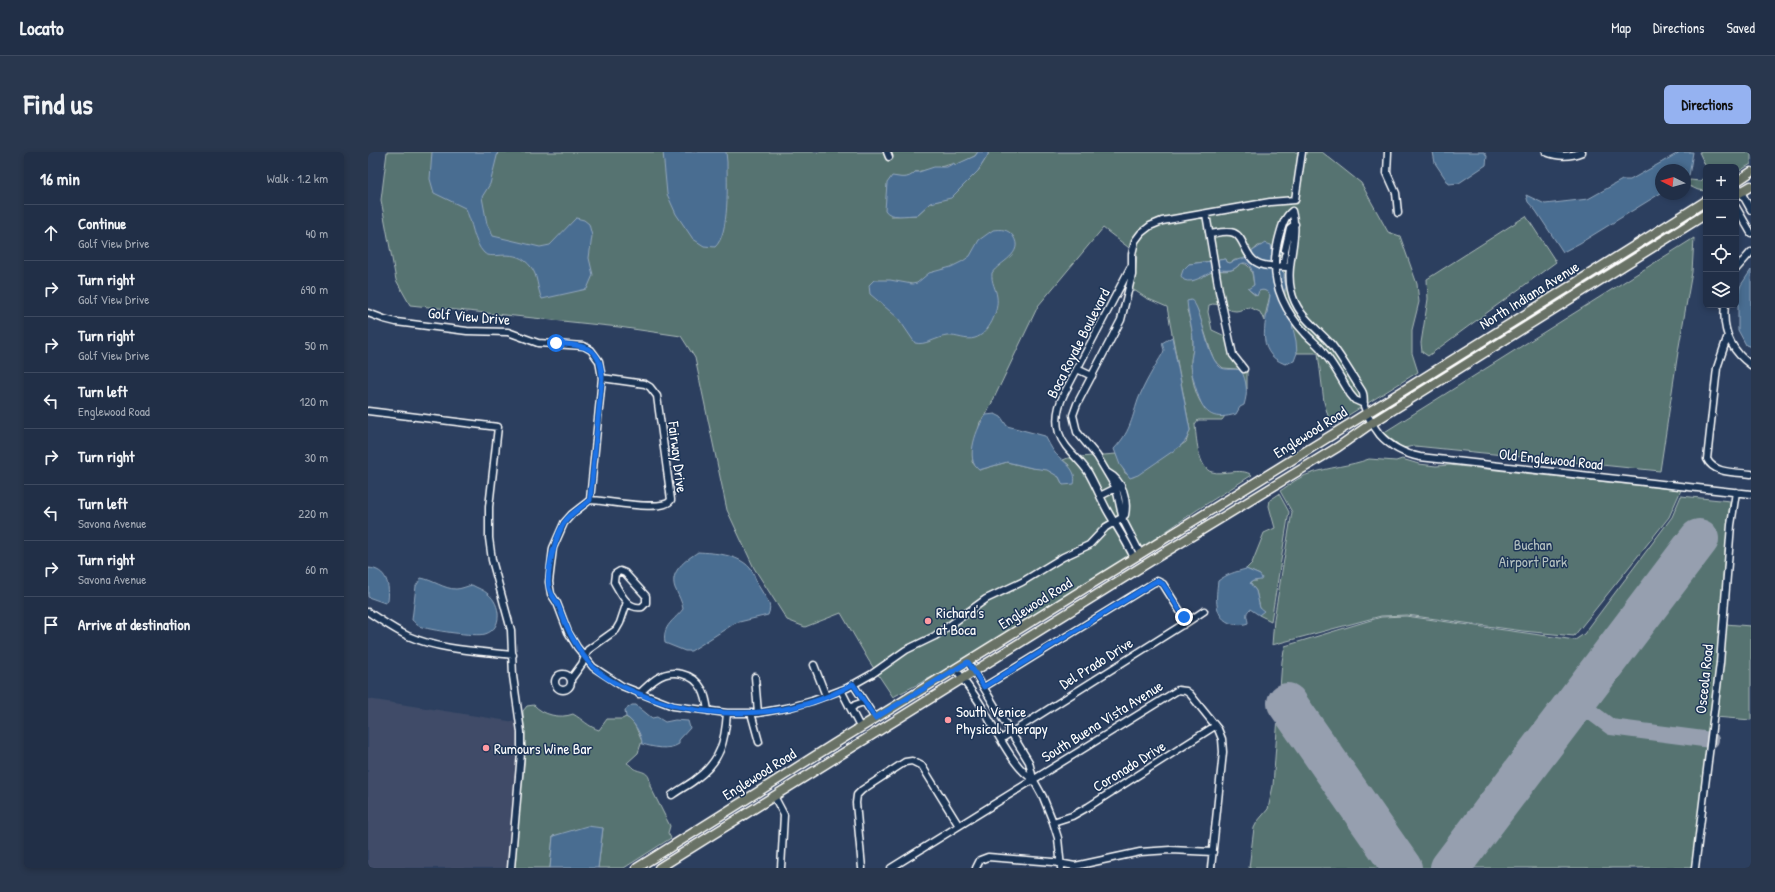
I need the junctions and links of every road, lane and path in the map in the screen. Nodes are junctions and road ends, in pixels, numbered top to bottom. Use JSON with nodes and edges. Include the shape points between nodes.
{"nodes":[{"id":1,"x":1302,"y":152,"type":"edge"},
{"id":2,"x":1388,"y":152,"type":"edge"},
{"id":3,"x":1546,"y":152,"type":"edge"},
{"id":4,"x":1582,"y":152,"type":"edge"},
{"id":5,"x":1751,"y":172,"type":"edge"},
{"id":6,"x":1739,"y":181,"type":"edge"},
{"id":7,"x":1751,"y":186,"type":"edge"},
{"id":8,"x":1739,"y":194,"type":"edge"},
{"id":9,"x":1295,"y":200,"type":"junction"},
{"id":10,"x":1703,"y":203,"type":"edge"},
{"id":11,"x":1751,"y":210,"type":"edge"},
{"id":12,"x":1292,"y":212,"type":"junction"},
{"id":13,"x":1739,"y":212,"type":"edge"},
{"id":14,"x":1398,"y":213,"type":"dead end"},
{"id":15,"x":1206,"y":214,"type":"junction"},
{"id":16,"x":1703,"y":216,"type":"edge"},
{"id":17,"x":1295,"y":224,"type":"junction"},
{"id":18,"x":1751,"y":233,"type":"edge"},
{"id":19,"x":1210,"y":234,"type":"junction"},
{"id":20,"x":1280,"y":234,"type":"junction"},
{"id":21,"x":1287,"y":235,"type":"junction"},
{"id":22,"x":1751,"y":252,"type":"edge"},
{"id":23,"x":1132,"y":265,"type":"junction"},
{"id":24,"x":1275,"y":266,"type":"junction"},
{"id":25,"x":1739,"y":266,"type":"edge"},
{"id":26,"x":1286,"y":267,"type":"junction"},
{"id":27,"x":1725,"y":308,"type":"edge"},
{"id":28,"x":368,"y":312,"type":"edge"},
{"id":29,"x":1727,"y":338,"type":"junction"},
{"id":30,"x":1751,"y":365,"type":"edge"},
{"id":31,"x":1077,"y":369,"type":"junction"},
{"id":32,"x":1244,"y":369,"type":"dead end"},
{"id":33,"x":1092,"y":376,"type":"junction"},
{"id":34,"x":602,"y":378,"type":"junction"},
{"id":35,"x":1364,"y":404,"type":"junction"},
{"id":36,"x":368,"y":410,"type":"edge"},
{"id":37,"x":1366,"y":413,"type":"junction"},
{"id":38,"x":1372,"y":423,"type":"junction"},
{"id":39,"x":1108,"y":473,"type":"junction"},
{"id":40,"x":1751,"y":474,"type":"edge"},
{"id":41,"x":1116,"y":488,"type":"junction"},
{"id":42,"x":1736,"y":492,"type":"junction"},
{"id":43,"x":1751,"y":494,"type":"edge"},
{"id":44,"x":1100,"y":496,"type":"junction"},
{"id":45,"x":590,"y":500,"type":"junction"},
{"id":46,"x":1123,"y":518,"type":"junction"},
{"id":47,"x":1114,"y":522,"type":"junction"},
{"id":48,"x":1137,"y":555,"type":"junction"},
{"id":49,"x":1091,"y":599,"type":"junction"},
{"id":50,"x":627,"y":602,"type":"junction"},
{"id":51,"x":1204,"y":611,"type":"dead end"},
{"id":52,"x":368,"y":612,"type":"edge"},
{"id":53,"x":1183,"y":624,"type":"junction"},
{"id":54,"x":512,"y":655,"type":"junction"},
{"id":55,"x":584,"y":656,"type":"junction"},
{"id":56,"x":968,"y":662,"type":"junction"},
{"id":57,"x":814,"y":665,"type":"dead end"},
{"id":58,"x":956,"y":669,"type":"junction"},
{"id":59,"x":974,"y":671,"type":"junction"},
{"id":60,"x":755,"y":677,"type":"dead end"},
{"id":61,"x":570,"y":679,"type":"dead end"},
{"id":62,"x":962,"y":679,"type":"junction"},
{"id":63,"x":853,"y":684,"type":"junction"},
{"id":64,"x":984,"y":687,"type":"junction"},
{"id":65,"x":841,"y":690,"type":"junction"},
{"id":66,"x":639,"y":694,"type":"junction"},
{"id":67,"x":826,"y":696,"type":"junction"},
{"id":68,"x":864,"y":702,"type":"junction"},
{"id":69,"x":851,"y":709,"type":"junction"},
{"id":70,"x":708,"y":711,"type":"junction"},
{"id":71,"x":727,"y":713,"type":"junction"},
{"id":72,"x":755,"y":713,"type":"junction"},
{"id":73,"x":872,"y":720,"type":"junction"},
{"id":74,"x":1215,"y":726,"type":"junction"},
{"id":75,"x":860,"y":727,"type":"junction"},
{"id":76,"x":1010,"y":732,"type":"junction"},
{"id":77,"x":875,"y":733,"type":"junction"},
{"id":78,"x":1001,"y":739,"type":"junction"},
{"id":79,"x":759,"y":742,"type":"dead end"},
{"id":80,"x":1033,"y":779,"type":"junction"},
{"id":81,"x":672,"y":795,"type":"dead end"},
{"id":82,"x":774,"y":796,"type":"junction"},
{"id":83,"x":1053,"y":822,"type":"junction"},
{"id":84,"x":959,"y":826,"type":"junction"},
{"id":85,"x":1213,"y":852,"type":"junction"},
{"id":86,"x":1061,"y":866,"type":"edge"},
{"id":87,"x":511,"y":868,"type":"edge"},
{"id":88,"x":637,"y":868,"type":"edge"},
{"id":89,"x":658,"y":868,"type":"edge"},
{"id":90,"x":781,"y":868,"type":"edge"},
{"id":91,"x":862,"y":868,"type":"edge"},
{"id":92,"x":891,"y":868,"type":"edge"},
{"id":93,"x":976,"y":868,"type":"edge"},
{"id":94,"x":1211,"y":868,"type":"edge"},
{"id":95,"x":1695,"y":868,"type":"edge"}],
"edges":[{"from":1,"to":9,"type":"street"},
{"from":2,"to":14,"type":"street","via":[[1387,172],[1397,196]]},
{"from":3,"to":4,"type":"street","via":[[1566,156]]},
{"from":5,"to":6,"type":"main road"},
{"from":7,"to":8,"type":"main road"},
{"from":8,"to":11,"type":"street"},
{"from":9,"to":12,"type":"street"},
{"from":9,"to":15,"type":"street","name":"Boca Royale Boulevard"},
{"from":10,"to":37,"type":"main road","name":"North Indiana Avenue"},
{"from":12,"to":17,"type":"street"},
{"from":12,"to":20,"type":"street","via":[[1287,215]]},
{"from":13,"to":18,"type":"street"},
{"from":15,"to":19,"type":"street"},
{"from":15,"to":23,"type":"street","name":"Boca Royale Boulevard","via":[[1162,221],[1150,226],[1135,241]]},
{"from":16,"to":38,"type":"main road","name":"North Indiana Avenue"},
{"from":17,"to":21,"type":"street"},
{"from":17,"to":26,"type":"street"},
{"from":19,"to":24,"type":"street","via":[[1234,233],[1239,236],[1254,262]]},
{"from":19,"to":32,"type":"street","via":[[1233,355]]},
{"from":20,"to":21,"type":"street"},
{"from":20,"to":24,"type":"street"},
{"from":21,"to":26,"type":"street"},
{"from":22,"to":25,"type":"street"},
{"from":23,"to":31,"type":"street","name":"Boca Royale Boulevard"},
{"from":23,"to":33,"type":"street","name":"Boca Royale Boulevard","via":[[1121,320]]},
{"from":24,"to":26,"type":"street"},
{"from":24,"to":35,"type":"street","via":[[1280,296],[1288,311],[1324,352],[1350,394]]},
{"from":26,"to":35,"type":"street","name":"Old Englewood Road","via":[[1294,302],[1304,318],[1332,345],[1364,394]]},
{"from":27,"to":29,"type":"street"},
{"from":28,"to":34,"type":"street","name":"Golf View Drive","via":[[396,322],[468,331],[508,332],[538,343],[584,346],[591,350],[599,361]]},
{"from":29,"to":30,"type":"street"},
{"from":29,"to":40,"type":"street","via":[[1717,368],[1707,459],[1716,470]]},
{"from":31,"to":33,"type":"street"},
{"from":31,"to":44,"type":"street","name":"Boca Royale Boulevard","via":[[1059,405],[1059,432],[1064,445],[1087,471]]},
{"from":33,"to":39,"type":"street","name":"Boca Royale Boulevard","via":[[1077,404],[1073,415],[1074,422],[1077,432]]},
{"from":34,"to":45,"type":"street","name":"Golf View Drive"},
{"from":34,"to":45,"type":"street","name":"Fairway Drive","via":[[645,384],[657,396],[671,500],[667,504],[655,506]]},
{"from":35,"to":37,"type":"street","name":"Old Englewood Road"},
{"from":36,"to":54,"type":"street","via":[[498,427],[489,507],[489,538],[492,560],[509,618]]},
{"from":37,"to":38,"type":"street","name":"Old Englewood Road"},
{"from":37,"to":48,"type":"main road","name":"Englewood Road"},
{"from":38,"to":42,"type":"street","name":"Old Englewood Road","via":[[1389,443],[1403,452],[1420,457]]},
{"from":38,"to":49,"type":"main road","name":"Englewood Road","via":[[1338,447]]},
{"from":39,"to":41,"type":"street","name":"Boca Royale Boulevard"},
{"from":39,"to":46,"type":"street","via":[[1116,477],[1126,498]]},
{"from":41,"to":44,"type":"street"},
{"from":41,"to":46,"type":"street","name":"Boca Royale Boulevard"},
{"from":42,"to":43,"type":"street","name":"Old Englewood Road"},
{"from":42,"to":95,"type":"street","name":"Osceola Road","via":[[1720,663]]},
{"from":44,"to":47,"type":"street","name":"Boca Royale Boulevard"},
{"from":45,"to":55,"type":"street","via":[[564,523],[553,548],[549,582],[551,594],[559,606],[568,632]]},
{"from":46,"to":47,"type":"street"},
{"from":46,"to":48,"type":"street","name":"Boca Royale Boulevard"},
{"from":47,"to":48,"type":"street","name":"Boca Royale Boulevard"},
{"from":47,"to":63,"type":"street","via":[[1098,533],[1089,545],[986,600],[935,636],[906,650]]},
{"from":48,"to":49,"type":"main road","via":[[1139,562],[1097,590]]},
{"from":48,"to":56,"type":"main road","name":"Englewood Road"},
{"from":49,"to":59,"type":"main road","name":"Englewood Road"},
{"from":50,"to":50,"type":"street","via":[[638,607],[644,605],[647,599],[625,573],[620,571],[615,574],[614,582]]},
{"from":50,"to":55,"type":"street","via":[[616,630],[588,650]]},
{"from":51,"to":53,"type":"street","name":"Del Prado Drive"},
{"from":52,"to":54,"type":"street","via":[[398,631],[424,642]]},
{"from":53,"to":64,"type":"street","via":[[1184,617],[1163,584],[1157,581]]},
{"from":53,"to":76,"type":"street","name":"Del Prado Drive"},
{"from":54,"to":87,"type":"street","via":[[521,747]]},
{"from":55,"to":61,"type":"street","via":[[582,664]]},
{"from":55,"to":66,"type":"street","via":[[607,678]]},
{"from":56,"to":58,"type":"main road","name":"Englewood Road"},
{"from":56,"to":59,"type":"street"},
{"from":57,"to":67,"type":"street"},
{"from":58,"to":62,"type":"street"},
{"from":58,"to":73,"type":"main road","name":"Englewood Road"},
{"from":59,"to":62,"type":"main road","name":"Englewood Road"},
{"from":59,"to":64,"type":"street"},
{"from":60,"to":72,"type":"street"},
{"from":62,"to":77,"type":"main road","name":"Englewood Road"},
{"from":62,"to":78,"type":"street"},
{"from":63,"to":65,"type":"street"},
{"from":63,"to":68,"type":"street"},
{"from":64,"to":76,"type":"street"},
{"from":65,"to":67,"type":"street"},
{"from":65,"to":69,"type":"street"},
{"from":66,"to":70,"type":"street","via":[[673,706]]},
{"from":66,"to":70,"type":"street","via":[[656,678],[682,674],[698,683],[706,698]]},
{"from":67,"to":72,"type":"street","via":[[791,707]]},
{"from":68,"to":69,"type":"street"},
{"from":68,"to":73,"type":"street"},
{"from":69,"to":75,"type":"street"},
{"from":70,"to":71,"type":"street"},
{"from":71,"to":72,"type":"street"},
{"from":71,"to":81,"type":"street","via":[[725,738],[717,757],[699,778]]},
{"from":72,"to":79,"type":"street"},
{"from":73,"to":75,"type":"main road","name":"Englewood Road"},
{"from":73,"to":77,"type":"main road"},
{"from":74,"to":80,"type":"street","name":"South Buena Vista Avenue","via":[[1190,694],[1176,690]]},
{"from":74,"to":83,"type":"street","name":"Coronado Drive","via":[[1088,807]]},
{"from":74,"to":85,"type":"street","name":"South Buena Vista Avenue","via":[[1221,736],[1224,752]]},
{"from":75,"to":88,"type":"main road","name":"Englewood Road"},
{"from":76,"to":78,"type":"street","name":"Del Prado Drive"},
{"from":76,"to":80,"type":"street","via":[[1029,762]]},
{"from":77,"to":82,"type":"main road","name":"Englewood Road"},
{"from":78,"to":80,"type":"street","via":[[1027,776]]},
{"from":80,"to":83,"type":"street","via":[[1047,804]]},
{"from":80,"to":84,"type":"street","name":"South Buena Vista Avenue"},
{"from":82,"to":89,"type":"main road","name":"Englewood Road"},
{"from":82,"to":90,"type":"street","via":[[784,815]]},
{"from":83,"to":86,"type":"street","via":[[1058,838]]},
{"from":84,"to":91,"type":"street","via":[[922,766],[912,761],[905,762],[857,795]]},
{"from":84,"to":92,"type":"street","name":"South Buena Vista Avenue"},
{"from":85,"to":86,"type":"street","via":[[1154,851],[1122,855],[1078,866]]},
{"from":85,"to":94,"type":"street","name":"South Buena Vista Avenue"},
{"from":86,"to":93,"type":"street","via":[[988,857],[980,860]]}]}
